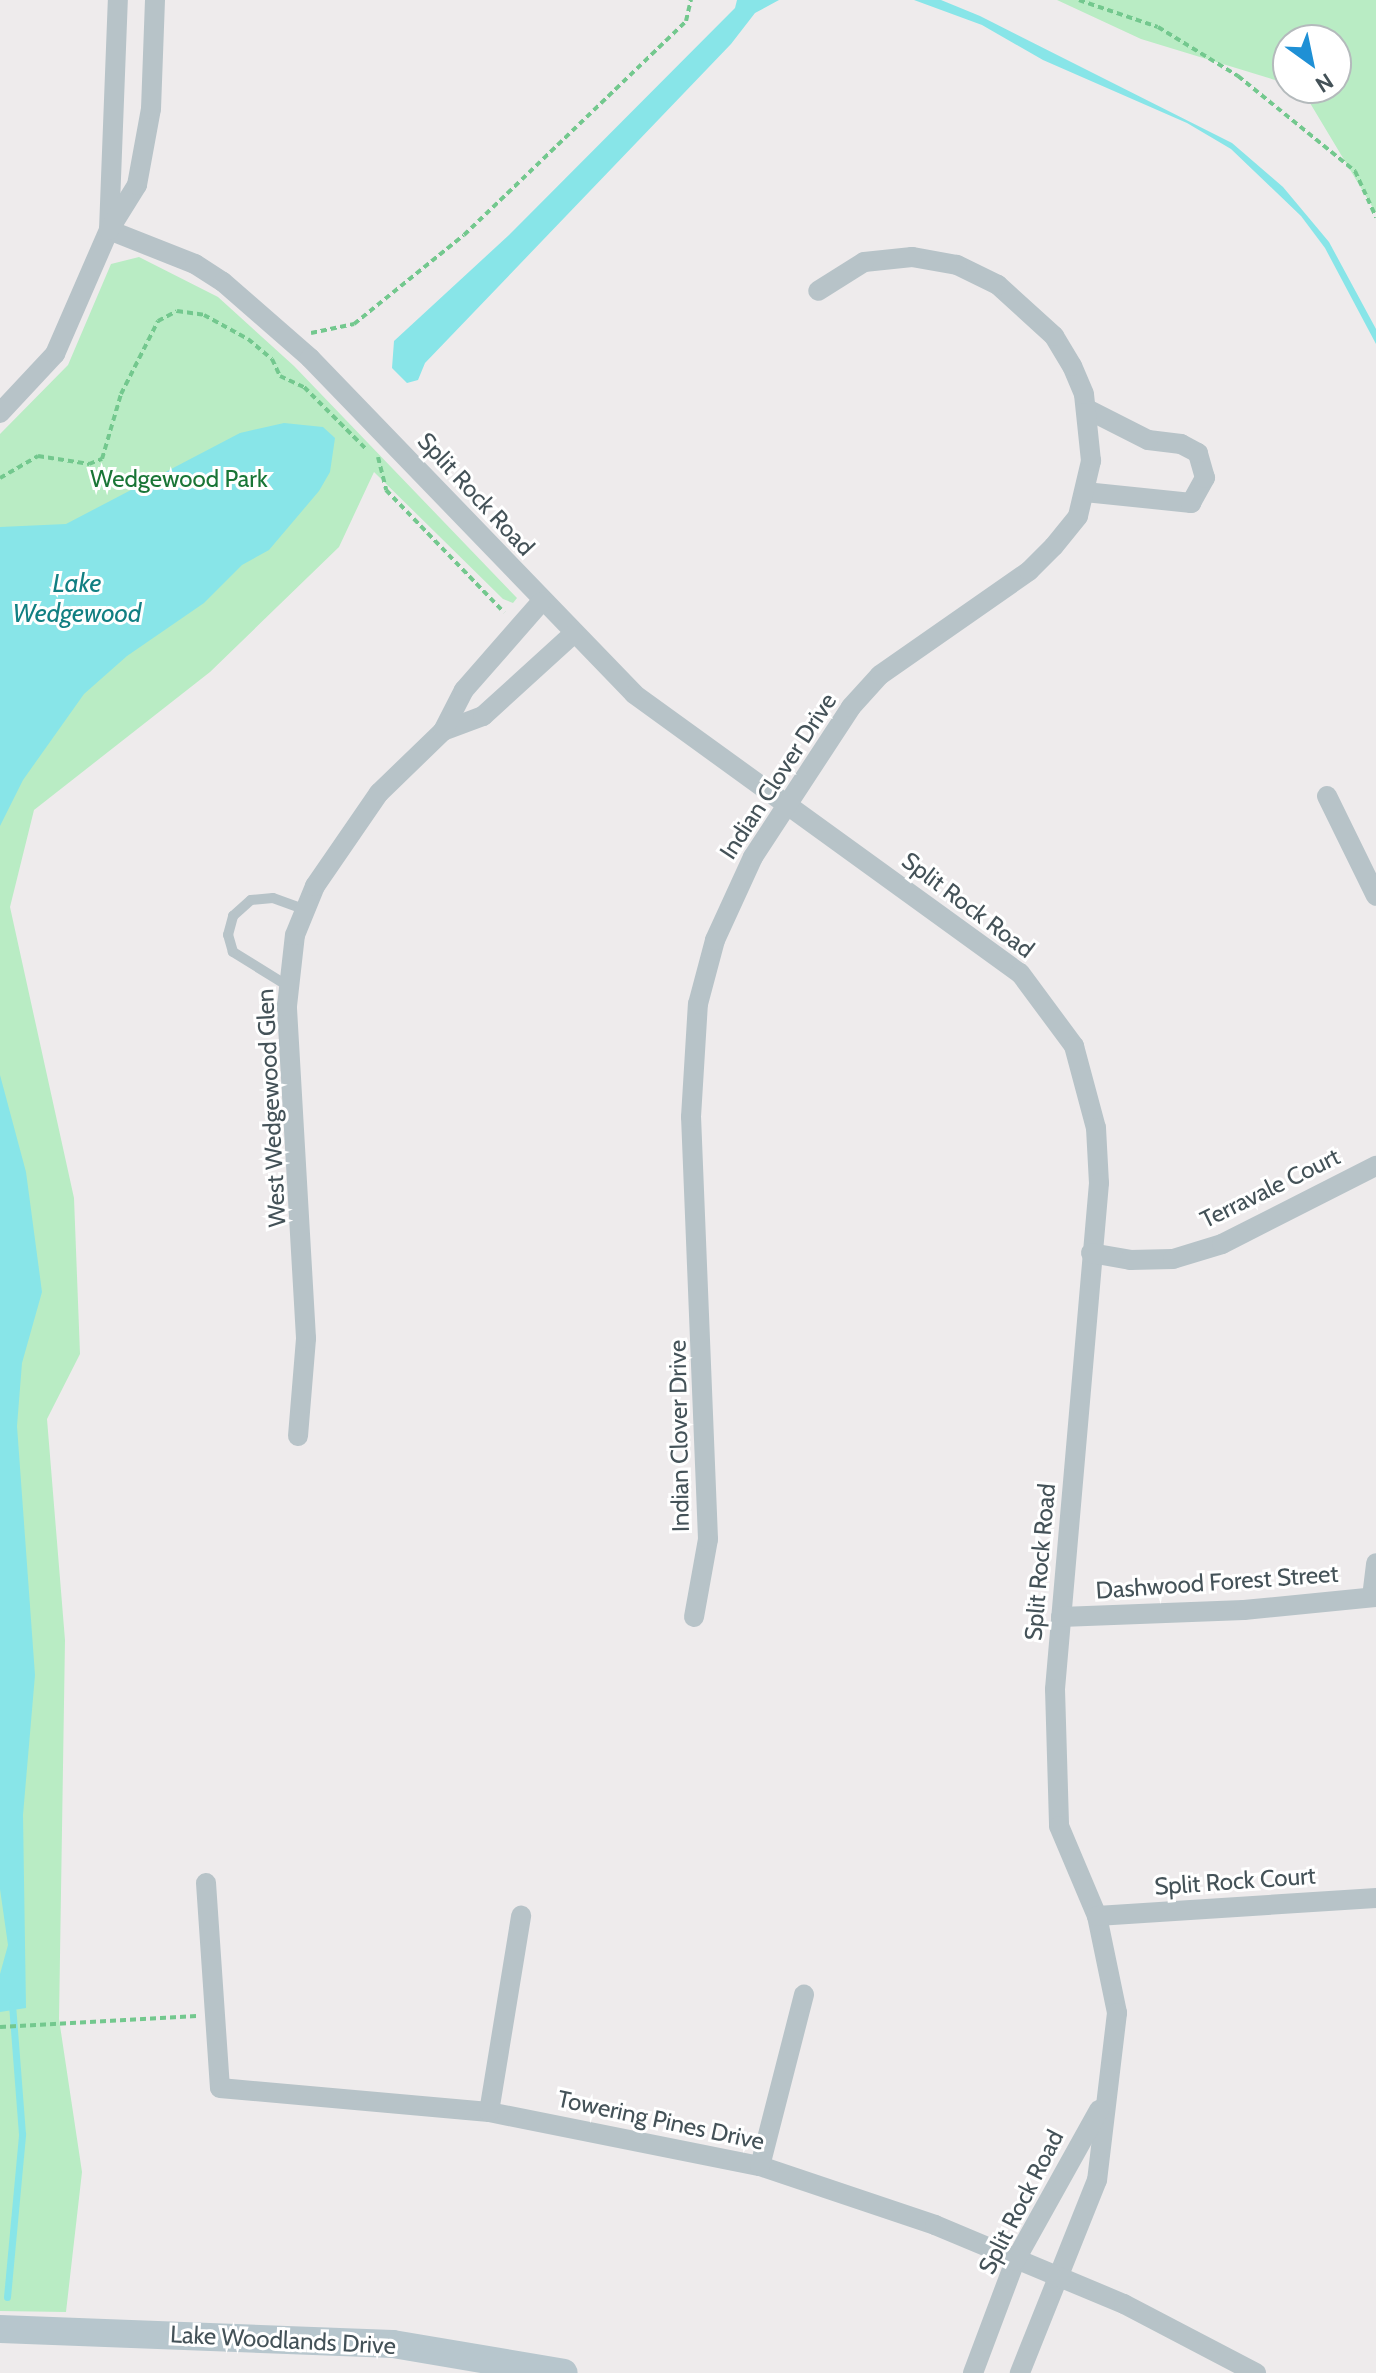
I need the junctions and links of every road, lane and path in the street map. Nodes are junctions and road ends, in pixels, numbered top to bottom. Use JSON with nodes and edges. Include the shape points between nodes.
{"nodes":[{"id":1,"x":118,"y":0,"type":"edge"},
{"id":2,"x":155,"y":0,"type":"edge"},
{"id":3,"x":691,"y":0,"type":"edge"},
{"id":4,"x":1079,"y":0,"type":"edge"},
{"id":5,"x":1376,"y":217,"type":"edge"},
{"id":6,"x":109,"y":230,"type":"junction"},
{"id":7,"x":818,"y":291,"type":"dead end"},
{"id":8,"x":296,"y":344,"type":"junction"},
{"id":9,"x":272,"y":359,"type":"junction"},
{"id":10,"x":1087,"y":409,"type":"junction"},
{"id":11,"x":0,"y":413,"type":"edge"},
{"id":12,"x":0,"y":478,"type":"edge"},
{"id":13,"x":1085,"y":492,"type":"junction"},
{"id":14,"x":541,"y":602,"type":"junction"},
{"id":15,"x":518,"y":626,"type":"junction"},
{"id":16,"x":573,"y":634,"type":"junction"},
{"id":17,"x":443,"y":731,"type":"junction"},
{"id":18,"x":1327,"y":796,"type":"dead end"},
{"id":19,"x":789,"y":805,"type":"junction"},
{"id":20,"x":1376,"y":896,"type":"edge"},
{"id":21,"x":304,"y":909,"type":"junction"},
{"id":22,"x":288,"y":986,"type":"junction"},
{"id":23,"x":1376,"y":1166,"type":"edge"},
{"id":24,"x":1091,"y":1253,"type":"junction"},
{"id":25,"x":298,"y":1436,"type":"dead end"},
{"id":26,"x":1376,"y":1563,"type":"edge"},
{"id":27,"x":1374,"y":1597,"type":"edge"},
{"id":28,"x":694,"y":1617,"type":"dead end"},
{"id":29,"x":1061,"y":1617,"type":"junction"},
{"id":30,"x":206,"y":1883,"type":"dead end"},
{"id":31,"x":1376,"y":1898,"type":"edge"},
{"id":32,"x":521,"y":1916,"type":"dead end"},
{"id":33,"x":1097,"y":1916,"type":"junction"},
{"id":34,"x":804,"y":1995,"type":"dead end"},
{"id":35,"x":215,"y":2015,"type":"junction"},
{"id":36,"x":0,"y":2027,"type":"edge"},
{"id":37,"x":1103,"y":2103,"type":"junction"},
{"id":38,"x":489,"y":2112,"type":"junction"},
{"id":39,"x":760,"y":2166,"type":"junction"},
{"id":40,"x":1015,"y":2261,"type":"junction"},
{"id":41,"x":1061,"y":2279,"type":"junction"},
{"id":42,"x":0,"y":2329,"type":"edge"},
{"id":43,"x":564,"y":2373,"type":"edge"},
{"id":44,"x":973,"y":2373,"type":"edge"},
{"id":45,"x":1020,"y":2373,"type":"edge"},
{"id":46,"x":1256,"y":2373,"type":"edge"}],
"edges":[{"from":1,"to":6,"type":"street"},
{"from":2,"to":6,"type":"street","via":[[151,109],[137,185]]},
{"from":3,"to":8,"type":"path","via":[[686,21],[464,235],[354,324],[313,331]]},
{"from":4,"to":5,"type":"path","via":[[1158,27],[1238,76],[1346,162]]},
{"from":6,"to":8,"type":"street","name":"Split Rock Road","via":[[204,270]]},
{"from":6,"to":11,"type":"street","via":[[55,354]]},
{"from":7,"to":10,"type":"street","name":"Indian Clover Drive","via":[[864,262],[912,257],[957,265],[998,285],[1054,336]]},
{"from":8,"to":9,"type":"path"},
{"from":8,"to":14,"type":"street","name":"Split Rock Road"},
{"from":9,"to":12,"type":"path","via":[[204,315],[168,314],[158,321],[121,394],[102,459],[89,464],[38,456]]},
{"from":9,"to":15,"type":"path","via":[[280,376],[304,387],[377,457],[386,490]]},
{"from":10,"to":13,"type":"street","name":"Indian Clover Drive","via":[[1091,461]]},
{"from":10,"to":13,"type":"street","via":[[1148,440],[1181,444],[1198,453],[1205,478],[1191,503]]},
{"from":13,"to":19,"type":"street","name":"Indian Clover Drive","via":[[1078,516],[1029,571],[880,675],[818,752]]},
{"from":14,"to":15,"type":"street","name":"West Wedgewood Glen"},
{"from":14,"to":16,"type":"street","name":"Split Rock Road"},
{"from":15,"to":17,"type":"street","name":"West Wedgewood Glen","via":[[464,690]]},
{"from":16,"to":17,"type":"street","name":"West Wedgewood Glen","via":[[483,716]]},
{"from":16,"to":19,"type":"street","name":"Split Rock Road","via":[[634,694]]},
{"from":17,"to":21,"type":"street","name":"West Wedgewood Glen","via":[[379,793],[335,853]]},
{"from":18,"to":20,"type":"street"},
{"from":19,"to":24,"type":"street","name":"Split Rock Road","via":[[1020,973],[1053,1012],[1074,1046],[1096,1128],[1099,1183]]},
{"from":19,"to":28,"type":"street","name":"Indian Clover Drive","via":[[730,902],[698,1004],[691,1117],[708,1539]]},
{"from":21,"to":22,"type":"street","name":"West Wedgewood Glen"},
{"from":21,"to":22,"type":"lane","via":[[273,898],[251,900],[233,916],[228,935],[233,952]]},
{"from":22,"to":25,"type":"street","name":"West Wedgewood Glen","via":[[305,1252],[306,1338]]},
{"from":23,"to":24,"type":"street","name":"Terravale Court","via":[[1222,1244],[1173,1259],[1130,1260]]},
{"from":24,"to":29,"type":"street","name":"Split Rock Road"},
{"from":26,"to":27,"type":"street"},
{"from":27,"to":29,"type":"street","name":"Dashwood Forest Street","via":[[1244,1610]]},
{"from":29,"to":33,"type":"street","name":"Split Rock Road","via":[[1055,1689],[1059,1826]]},
{"from":30,"to":35,"type":"street","name":"Towering Pines Drive"},
{"from":31,"to":33,"type":"street","name":"Split Rock Court"},
{"from":32,"to":38,"type":"street"},
{"from":33,"to":37,"type":"street","name":"Split Rock Road","via":[[1117,2013]]},
{"from":34,"to":39,"type":"street"},
{"from":35,"to":36,"type":"path"},
{"from":35,"to":38,"type":"street","name":"Towering Pines Drive","via":[[220,2088]]},
{"from":37,"to":40,"type":"street","name":"Split Rock Road"},
{"from":37,"to":41,"type":"street","name":"Split Rock Road","via":[[1097,2180]]},
{"from":38,"to":39,"type":"street","name":"Towering Pines Drive"},
{"from":39,"to":40,"type":"street","name":"Towering Pines Drive","via":[[935,2225]]},
{"from":40,"to":41,"type":"street","name":"Towering Pines Drive"},
{"from":40,"to":44,"type":"street","name":"Split Rock Road"},
{"from":41,"to":45,"type":"street","name":"Split Rock Road"},
{"from":41,"to":46,"type":"street","name":"Towering Pines Drive","via":[[1124,2304]]},
{"from":42,"to":43,"type":"main road","name":"Lake Woodlands Drive","via":[[393,2344]]}]}
